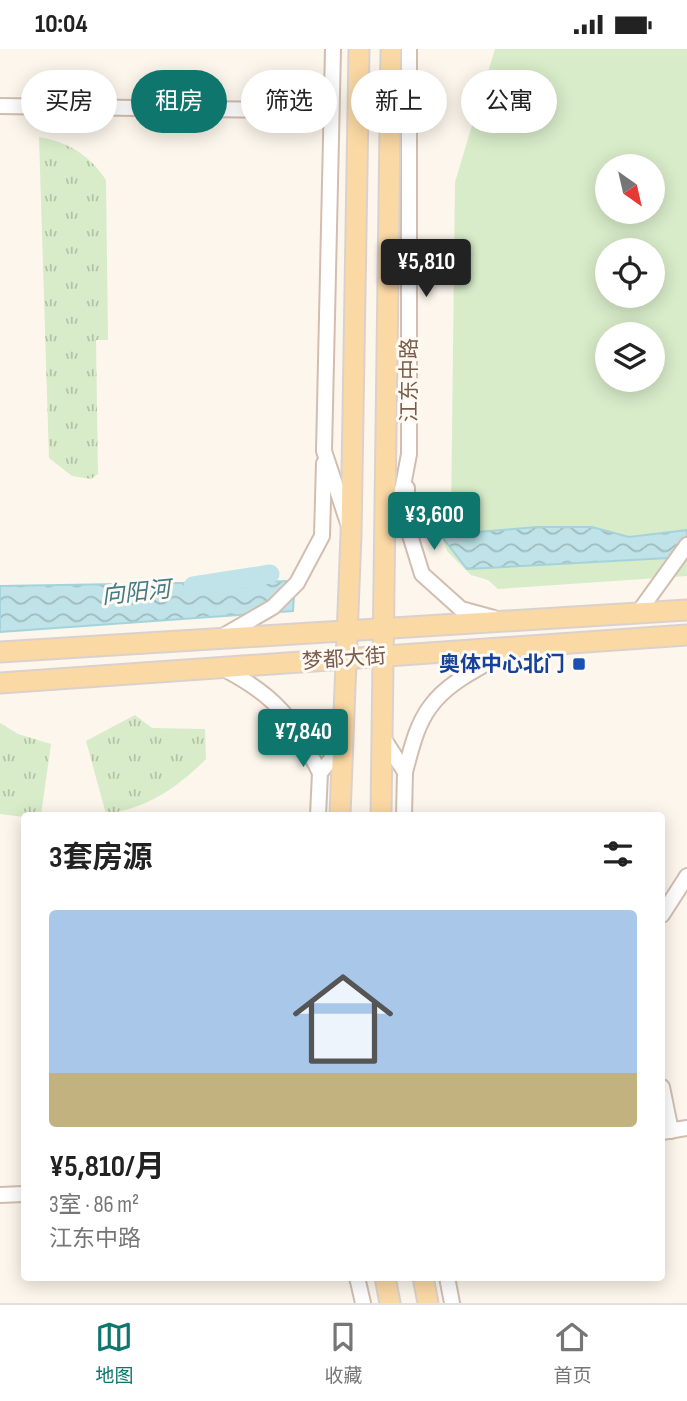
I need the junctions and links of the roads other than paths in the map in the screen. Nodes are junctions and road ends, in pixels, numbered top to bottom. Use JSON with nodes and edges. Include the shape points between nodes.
{"nodes":[{"id":1,"x":333,"y":49,"type":"edge"},
{"id":2,"x":359,"y":49,"type":"edge"},
{"id":3,"x":391,"y":49,"type":"edge"},
{"id":4,"x":409,"y":49,"type":"edge"},
{"id":5,"x":332,"y":70,"type":"edge"},
{"id":6,"x":0,"y":106,"type":"edge"},
{"id":7,"x":241,"y":110,"type":"edge"},
{"id":8,"x":331,"y":133,"type":"edge"},
{"id":9,"x":324,"y":451,"type":"junction"},
{"id":10,"x":408,"y":454,"type":"junction"},
{"id":11,"x":351,"y":535,"type":"junction"},
{"id":12,"x":385,"y":540,"type":"junction"},
{"id":13,"x":687,"y":545,"type":"edge"},
{"id":14,"x":687,"y":610,"type":"edge"},
{"id":15,"x":638,"y":613,"type":"junction"},
{"id":16,"x":506,"y":622,"type":"junction"},
{"id":17,"x":384,"y":629,"type":"junction"},
{"id":18,"x":348,"y":631,"type":"junction"},
{"id":19,"x":687,"y":635,"type":"edge"},
{"id":20,"x":219,"y":639,"type":"junction"},
{"id":21,"x":518,"y":646,"type":"junction"},
{"id":22,"x":0,"y":652,"type":"edge"},
{"id":23,"x":384,"y":656,"type":"junction"},
{"id":24,"x":346,"y":660,"type":"junction"},
{"id":25,"x":217,"y":666,"type":"junction"},
{"id":26,"x":0,"y":683,"type":"edge"},
{"id":27,"x":382,"y":735,"type":"junction"},
{"id":28,"x":344,"y":743,"type":"junction"},
{"id":29,"x":405,"y":772,"type":"junction"},
{"id":30,"x":320,"y":773,"type":"junction"},
{"id":31,"x":318,"y":812,"type":"edge"},
{"id":32,"x":340,"y":812,"type":"edge"},
{"id":33,"x":381,"y":812,"type":"edge"},
{"id":34,"x":404,"y":812,"type":"edge"},
{"id":35,"x":687,"y":876,"type":"edge"},
{"id":36,"x":665,"y":910,"type":"edge"},
{"id":37,"x":687,"y":1128,"type":"edge"},
{"id":38,"x":666,"y":1131,"type":"edge"},
{"id":39,"x":21,"y":1194,"type":"edge"},
{"id":40,"x":0,"y":1195,"type":"edge"},
{"id":41,"x":359,"y":1281,"type":"edge"},
{"id":42,"x":386,"y":1281,"type":"edge"},
{"id":43,"x":424,"y":1281,"type":"edge"},
{"id":44,"x":448,"y":1281,"type":"edge"},
{"id":45,"x":363,"y":1303,"type":"edge"},
{"id":46,"x":390,"y":1303,"type":"edge"},
{"id":47,"x":428,"y":1303,"type":"edge"},
{"id":48,"x":452,"y":1303,"type":"edge"}],
"edges":[{"from":1,"to":5,"type":"street"},
{"from":2,"to":11,"type":"main road"},
{"from":3,"to":12,"type":"main road","name":"江东中路"},
{"from":4,"to":10,"type":"street","name":"江东中路"},
{"from":6,"to":7,"type":"street"},
{"from":8,"to":9,"type":"street"},
{"from":9,"to":11,"type":"street"},
{"from":9,"to":20,"type":"street","via":[[322,536],[297,583],[273,607]]},
{"from":10,"to":12,"type":"street","name":"江东中路"},
{"from":10,"to":16,"type":"street","via":[[406,522],[422,574],[461,609]]},
{"from":11,"to":18,"type":"main road"},
{"from":12,"to":17,"type":"main road","name":"江东中路"},
{"from":13,"to":15,"type":"street"},
{"from":14,"to":15,"type":"main road","name":"梦都大街"},
{"from":15,"to":16,"type":"main road","name":"梦都大街"},
{"from":16,"to":17,"type":"main road","name":"梦都大街"},
{"from":17,"to":18,"type":"main road","name":"梦都大街"},
{"from":17,"to":23,"type":"main road","name":"江东中路"},
{"from":18,"to":20,"type":"main road","name":"梦都大街"},
{"from":18,"to":24,"type":"main road"},
{"from":19,"to":21,"type":"main road","name":"梦都大街"},
{"from":20,"to":22,"type":"main road","name":"梦都大街"},
{"from":21,"to":23,"type":"main road","name":"梦都大街"},
{"from":21,"to":29,"type":"street","via":[[456,682],[430,705]]},
{"from":23,"to":24,"type":"main road","name":"梦都大街"},
{"from":23,"to":27,"type":"main road","name":"江东中路"},
{"from":24,"to":25,"type":"main road","name":"梦都大街"},
{"from":24,"to":28,"type":"main road"},
{"from":25,"to":26,"type":"main road","name":"梦都大街"},
{"from":25,"to":30,"type":"street","via":[[277,703],[300,733]]},
{"from":27,"to":29,"type":"street"},
{"from":27,"to":33,"type":"main road","name":"江东中路"},
{"from":28,"to":30,"type":"street"},
{"from":28,"to":32,"type":"main road"},
{"from":29,"to":34,"type":"street"},
{"from":30,"to":31,"type":"street"},
{"from":35,"to":36,"type":"street"},
{"from":37,"to":38,"type":"street"},
{"from":39,"to":40,"type":"street"},
{"from":41,"to":45,"type":"street"},
{"from":42,"to":46,"type":"main road"},
{"from":43,"to":47,"type":"main road"},
{"from":44,"to":48,"type":"street"}]}
